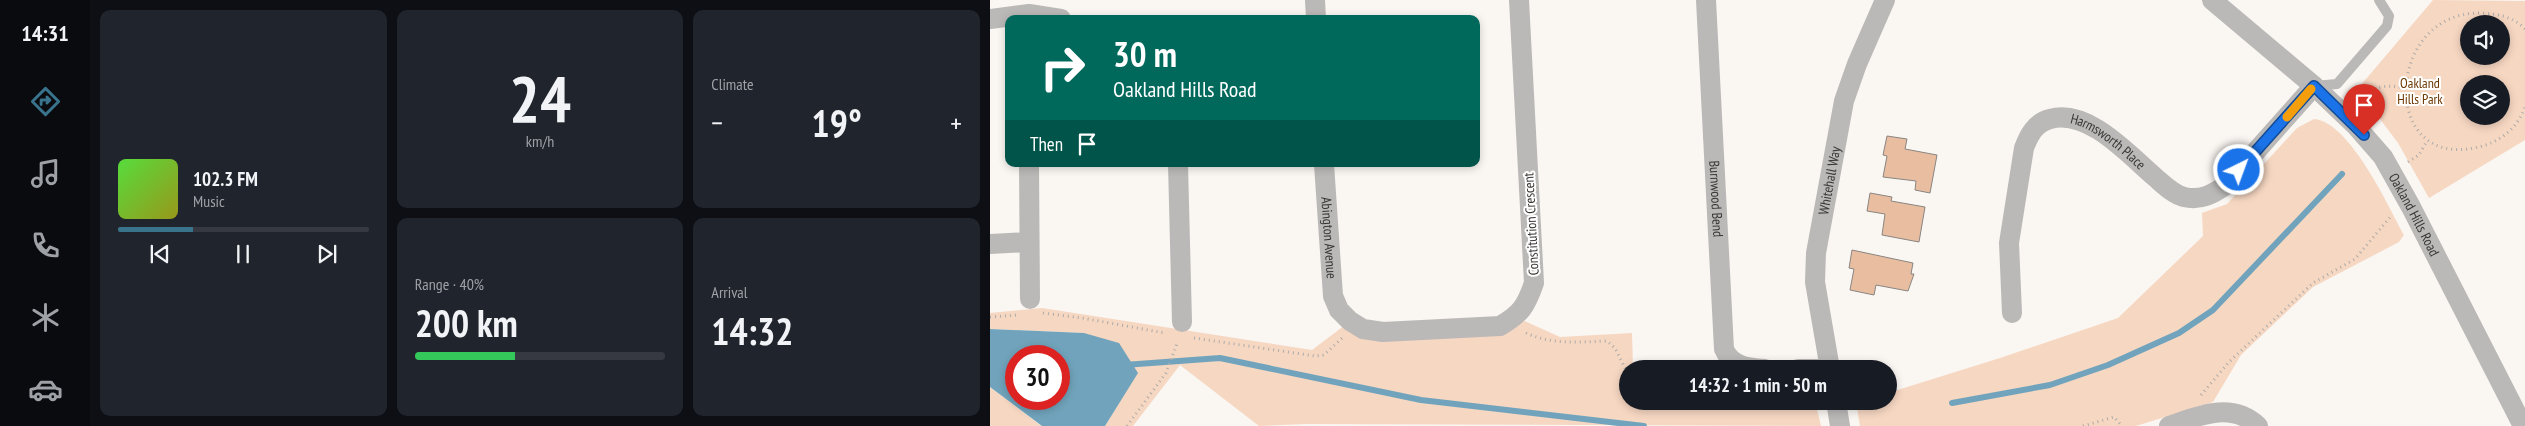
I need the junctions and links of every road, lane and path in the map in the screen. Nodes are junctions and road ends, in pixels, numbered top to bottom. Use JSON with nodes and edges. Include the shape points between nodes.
{"nodes":[{"id":1,"x":1315,"y":0,"type":"edge"},
{"id":2,"x":1519,"y":0,"type":"edge"},
{"id":3,"x":1706,"y":0,"type":"edge"},
{"id":4,"x":1886,"y":0,"type":"edge"},
{"id":5,"x":2212,"y":0,"type":"edge"},
{"id":6,"x":2379,"y":0,"type":"edge"},
{"id":7,"x":1022,"y":15,"type":"edge"},
{"id":8,"x":1035,"y":15,"type":"edge"},
{"id":9,"x":1316,"y":15,"type":"edge"},
{"id":10,"x":1005,"y":18,"type":"edge"},
{"id":11,"x":990,"y":20,"type":"edge"},
{"id":12,"x":2525,"y":29,"type":"edge"},
{"id":13,"x":2314,"y":86,"type":"junction"},
{"id":14,"x":2406,"y":88,"type":"junction"},
{"id":15,"x":2525,"y":108,"type":"edge"},
{"id":16,"x":2344,"y":113,"type":"junction"},
{"id":17,"x":2427,"y":141,"type":"junction"},
{"id":18,"x":1029,"y":167,"type":"edge"},
{"id":19,"x":1178,"y":167,"type":"edge"},
{"id":20,"x":1324,"y":167,"type":"edge"},
{"id":21,"x":2391,"y":172,"type":"junction"},
{"id":22,"x":2409,"y":204,"type":"junction"},
{"id":23,"x":1029,"y":242,"type":"junction"},
{"id":24,"x":990,"y":244,"type":"edge"},
{"id":25,"x":1030,"y":309,"type":"junction"},
{"id":26,"x":1339,"y":310,"type":"joint"},
{"id":27,"x":2012,"y":313,"type":"dead end"},
{"id":28,"x":990,"y":317,"type":"edge"},
{"id":29,"x":1520,"y":331,"type":"dead end"},
{"id":30,"x":1180,"y":332,"type":"junction"},
{"id":31,"x":1352,"y":338,"type":"dead end"},
{"id":32,"x":1621,"y":360,"type":"edge"},
{"id":33,"x":1732,"y":360,"type":"edge"},
{"id":34,"x":1828,"y":360,"type":"edge"},
{"id":35,"x":1837,"y":410,"type":"edge"},
{"id":36,"x":2196,"y":417,"type":"junction"},
{"id":37,"x":1127,"y":426,"type":"edge"},
{"id":38,"x":1840,"y":426,"type":"edge"},
{"id":39,"x":2084,"y":426,"type":"edge"},
{"id":40,"x":2122,"y":426,"type":"edge"},
{"id":41,"x":2169,"y":426,"type":"edge"},
{"id":42,"x":2258,"y":426,"type":"edge"},
{"id":43,"x":2523,"y":426,"type":"edge"}],
"edges":[{"from":1,"to":9,"type":"street"},
{"from":2,"to":26,"type":"street","name":"Constitution Crescent","via":[[1534,283],[1527,302],[1516,317],[1500,326],[1383,332],[1363,329]]},
{"from":3,"to":33,"type":"street","name":"Burnwood Bend","via":[[1724,349]]},
{"from":4,"to":34,"type":"street","name":"Whitehall Way","via":[[1844,100],[1816,253],[1816,282]]},
{"from":5,"to":13,"type":"street","name":"Oakland Hills Road"},
{"from":6,"to":13,"type":"lane","via":[[2389,16],[2387,26],[2336,84]]},
{"from":7,"to":8,"type":"street"},
{"from":10,"to":11,"type":"street"},
{"from":12,"to":14,"type":"path","via":[[2502,15],[2467,14],[2448,20],[2418,44],[2408,67]]},
{"from":13,"to":16,"type":"street","name":"Oakland Hills Road"},
{"from":13,"to":27,"type":"street","name":"Harmsworth Place","via":[[2226,185],[2212,194],[2194,198],[2173,192],[2095,127],[2066,116],[2044,120],[2029,134],[2024,148],[2009,244]]},
{"from":14,"to":16,"type":"path","via":[[2374,88]]},
{"from":14,"to":17,"type":"path","via":[[2415,129]]},
{"from":15,"to":17,"type":"path","via":[[2516,126],[2484,146],[2451,149]]},
{"from":16,"to":21,"type":"street","name":"Oakland Hills Road","via":[[2383,157]]},
{"from":17,"to":21,"type":"path","via":[[2418,155]]},
{"from":18,"to":23,"type":"street"},
{"from":19,"to":30,"type":"street"},
{"from":20,"to":26,"type":"street","name":"Abington Avenue","via":[[1333,296]]},
{"from":21,"to":22,"type":"street","name":"Oakland Hills Road"},
{"from":22,"to":36,"type":"path","via":[[2393,213],[2355,260],[2313,283],[2229,362],[2198,398]]},
{"from":22,"to":43,"type":"street","name":"Oakland Hills Road"},
{"from":23,"to":24,"type":"street"},
{"from":23,"to":25,"type":"street"},
{"from":25,"to":28,"type":"path"},
{"from":25,"to":30,"type":"path"},
{"from":29,"to":32,"type":"path","via":[[1537,339],[1561,343],[1607,341]]},
{"from":30,"to":31,"type":"path","via":[[1315,356],[1324,355],[1343,338]]},
{"from":30,"to":37,"type":"path","via":[[1166,373]]},
{"from":35,"to":38,"type":"street"},
{"from":36,"to":41,"type":"street"},
{"from":36,"to":42,"type":"street","via":[[2223,411],[2238,414]]},
{"from":39,"to":40,"type":"path","via":[[2114,417]]}]}
